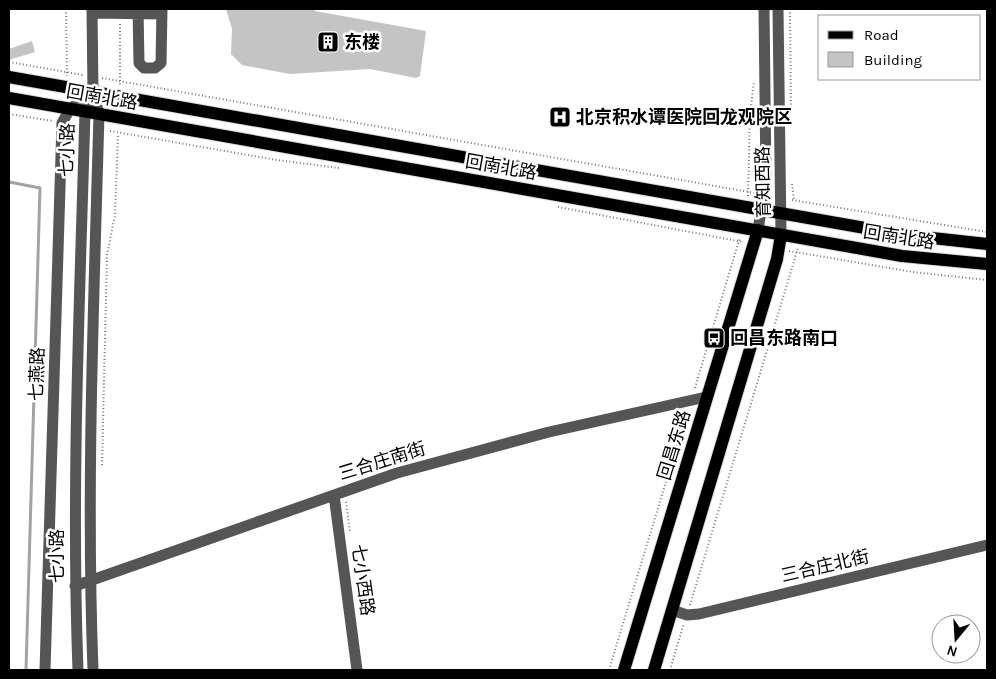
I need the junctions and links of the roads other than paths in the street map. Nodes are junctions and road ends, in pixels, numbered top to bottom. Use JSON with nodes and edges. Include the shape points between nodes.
{"nodes":[{"id":1,"x":764,"y":9,"type":"edge"},
{"id":2,"x":778,"y":9,"type":"edge"},
{"id":3,"x":92,"y":12,"type":"edge"},
{"id":4,"x":138,"y":13,"type":"edge"},
{"id":5,"x":162,"y":13,"type":"edge"},
{"id":6,"x":9,"y":77,"type":"edge"},
{"id":7,"x":93,"y":92,"type":"junction"},
{"id":8,"x":9,"y":98,"type":"edge"},
{"id":9,"x":70,"y":109,"type":"junction"},
{"id":10,"x":85,"y":111,"type":"junction"},
{"id":11,"x":100,"y":114,"type":"junction"},
{"id":12,"x":762,"y":210,"type":"junction"},
{"id":13,"x":781,"y":213,"type":"junction"},
{"id":14,"x":758,"y":230,"type":"junction"},
{"id":15,"x":781,"y":234,"type":"junction"},
{"id":16,"x":987,"y":244,"type":"edge"},
{"id":17,"x":987,"y":264,"type":"edge"},
{"id":18,"x":706,"y":397,"type":"junction"},
{"id":19,"x":334,"y":495,"type":"junction"},
{"id":20,"x":987,"y":545,"type":"edge"},
{"id":21,"x":89,"y":580,"type":"junction"},
{"id":22,"x":75,"y":586,"type":"junction"},
{"id":23,"x":672,"y":610,"type":"junction"},
{"id":24,"x":45,"y":670,"type":"edge"},
{"id":25,"x":78,"y":670,"type":"edge"},
{"id":26,"x":93,"y":670,"type":"edge"},
{"id":27,"x":357,"y":670,"type":"edge"},
{"id":28,"x":624,"y":670,"type":"edge"},
{"id":29,"x":654,"y":670,"type":"edge"}],
"edges":[{"from":1,"to":12,"type":"street","name":"育知西路","via":[[766,176]]},
{"from":2,"to":13,"type":"street","name":"育知西路"},
{"from":3,"to":4,"type":"street"},
{"from":3,"to":4,"type":"street"},
{"from":3,"to":7,"type":"street"},
{"from":4,"to":5,"type":"street"},
{"from":4,"to":5,"type":"street","via":[[139,63],[144,68],[155,68],[161,63]]},
{"from":6,"to":7,"type":"main road","name":"回南北路"},
{"from":7,"to":9,"type":"street"},
{"from":7,"to":10,"type":"street","name":"七小路"},
{"from":7,"to":11,"type":"street","name":"七小路"},
{"from":7,"to":12,"type":"main road","name":"回南北路"},
{"from":8,"to":9,"type":"main road","name":"回南北路"},
{"from":9,"to":10,"type":"main road","name":"回南北路"},
{"from":9,"to":24,"type":"street","name":"七燕路","via":[[62,123]]},
{"from":10,"to":11,"type":"main road","name":"回南北路"},
{"from":10,"to":22,"type":"street","name":"七小路","via":[[75,455]]},
{"from":11,"to":14,"type":"main road","name":"回南北路"},
{"from":11,"to":21,"type":"street","name":"七小路","via":[[89,456]]},
{"from":12,"to":13,"type":"main road","name":"回南北路"},
{"from":12,"to":14,"type":"street","name":"育知西路"},
{"from":13,"to":15,"type":"street","name":"育知西路"},
{"from":13,"to":16,"type":"main road","name":"回南北路","via":[[904,235]]},
{"from":14,"to":15,"type":"main road","name":"回南北路"},
{"from":14,"to":18,"type":"main road","name":"回昌东路"},
{"from":15,"to":17,"type":"main road","name":"回南北路","via":[[902,256]]},
{"from":15,"to":23,"type":"main road","via":[[776,264]]},
{"from":18,"to":19,"type":"street","name":"三合庄南街","via":[[469,453]]},
{"from":18,"to":28,"type":"main road","name":"回昌东路"},
{"from":19,"to":21,"type":"street","name":"三合庄南街"},
{"from":19,"to":27,"type":"street","name":"七小西路"},
{"from":20,"to":23,"type":"street","name":"三合庄北街","via":[[699,614],[687,615]]},
{"from":21,"to":22,"type":"street","name":"三合庄南街"},
{"from":21,"to":26,"type":"street","name":"七小路"},
{"from":22,"to":25,"type":"street","name":"七小路"},
{"from":23,"to":29,"type":"main road"}]}
